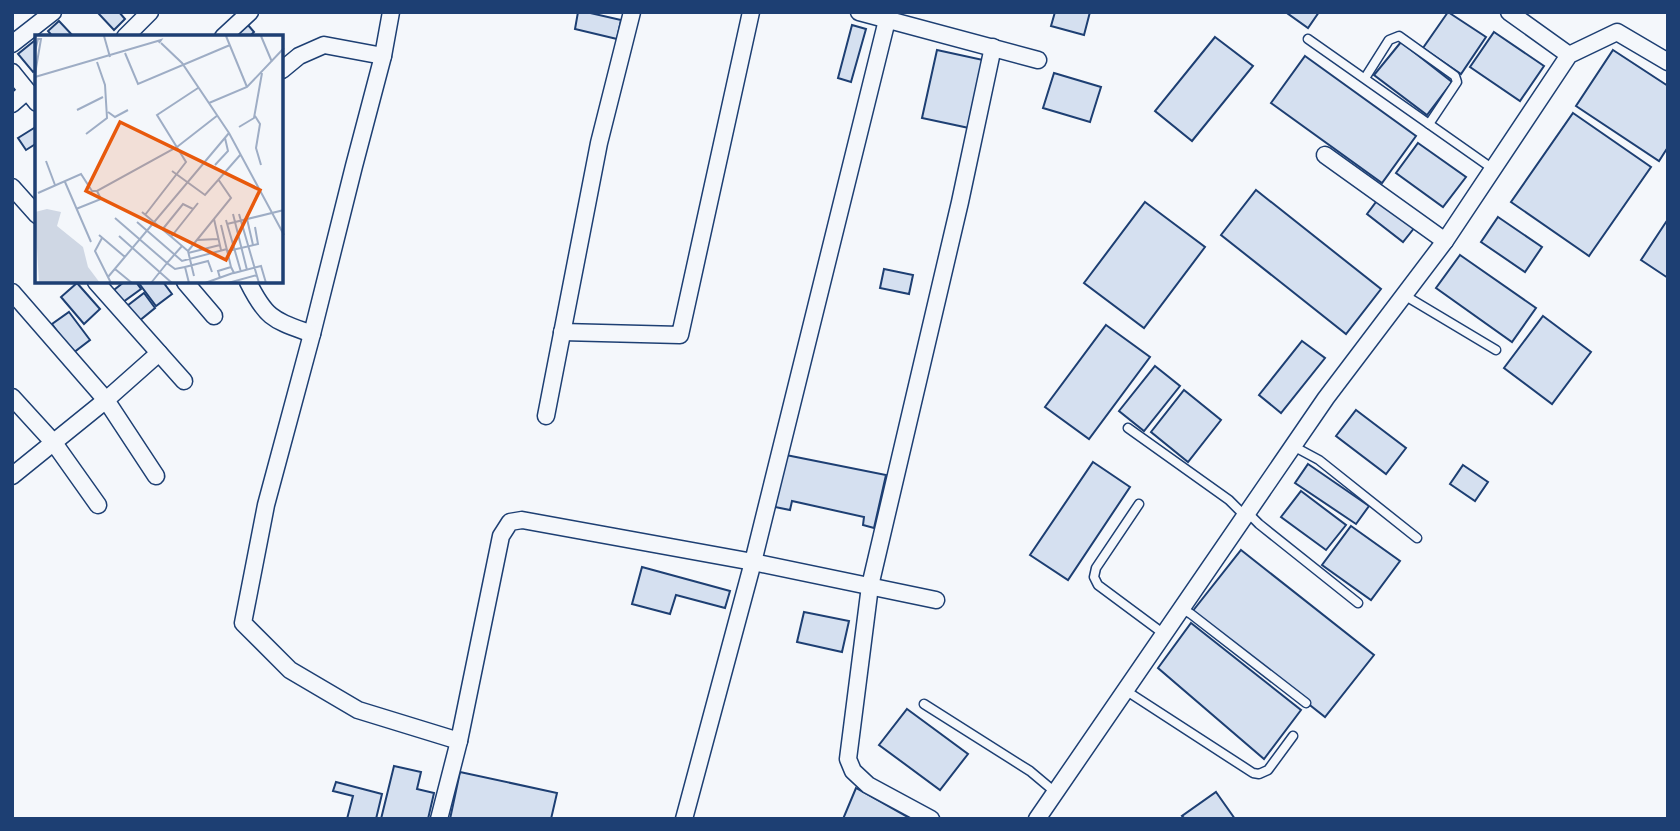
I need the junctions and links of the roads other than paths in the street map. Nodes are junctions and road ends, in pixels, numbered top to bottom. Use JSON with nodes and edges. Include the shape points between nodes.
{"nodes":[{"id":1,"x":53,"y":12,"type":"edge"},
{"id":2,"x":150,"y":12,"type":"edge"},
{"id":3,"x":250,"y":12,"type":"edge"},
{"id":4,"x":391,"y":12,"type":"edge"},
{"id":5,"x":632,"y":12,"type":"edge"},
{"id":6,"x":751,"y":12,"type":"edge"},
{"id":7,"x":859,"y":12,"type":"edge"},
{"id":8,"x":1509,"y":12,"type":"edge"},
{"id":9,"x":888,"y":16,"type":"edge"},
{"id":10,"x":127,"y":35,"type":"edge"},
{"id":11,"x":225,"y":35,"type":"edge"},
{"id":12,"x":1308,"y":38,"type":"dead end"},
{"id":13,"x":12,"y":44,"type":"edge"},
{"id":14,"x":993,"y":47,"type":"junction"},
{"id":15,"x":1569,"y":55,"type":"junction"},
{"id":16,"x":383,"y":56,"type":"junction"},
{"id":17,"x":1038,"y":60,"type":"dead end"},
{"id":18,"x":1668,"y":62,"type":"edge"},
{"id":19,"x":284,"y":69,"type":"edge"},
{"id":20,"x":12,"y":72,"type":"edge"},
{"id":21,"x":1365,"y":78,"type":"junction"},
{"id":22,"x":32,"y":97,"type":"edge"},
{"id":23,"x":12,"y":104,"type":"edge"},
{"id":24,"x":1429,"y":124,"type":"junction"},
{"id":25,"x":1325,"y":155,"type":"dead end"},
{"id":26,"x":1493,"y":169,"type":"junction"},
{"id":27,"x":12,"y":187,"type":"edge"},
{"id":28,"x":35,"y":213,"type":"edge"},
{"id":29,"x":1445,"y":241,"type":"junction"},
{"id":30,"x":98,"y":284,"type":"edge"},
{"id":31,"x":187,"y":284,"type":"edge"},
{"id":32,"x":249,"y":284,"type":"edge"},
{"id":33,"x":12,"y":292,"type":"edge"},
{"id":34,"x":1404,"y":295,"type":"junction"},
{"id":35,"x":214,"y":316,"type":"dead end"},
{"id":36,"x":562,"y":332,"type":"junction"},
{"id":37,"x":312,"y":334,"type":"junction"},
{"id":38,"x":1496,"y":350,"type":"dead end"},
{"id":39,"x":159,"y":353,"type":"junction"},
{"id":40,"x":184,"y":382,"type":"dead end"},
{"id":41,"x":12,"y":397,"type":"edge"},
{"id":42,"x":106,"y":400,"type":"junction"},
{"id":43,"x":545,"y":416,"type":"dead end"},
{"id":44,"x":1128,"y":428,"type":"dead end"},
{"id":45,"x":54,"y":443,"type":"junction"},
{"id":46,"x":1293,"y":446,"type":"junction"},
{"id":47,"x":12,"y":476,"type":"edge"},
{"id":48,"x":156,"y":476,"type":"dead end"},
{"id":49,"x":1139,"y":504,"type":"dead end"},
{"id":50,"x":98,"y":505,"type":"dead end"},
{"id":51,"x":1246,"y":514,"type":"junction"},
{"id":52,"x":1417,"y":538,"type":"dead end"},
{"id":53,"x":753,"y":562,"type":"junction"},
{"id":54,"x":870,"y":586,"type":"junction"},
{"id":55,"x":936,"y":600,"type":"dead end"},
{"id":56,"x":1358,"y":603,"type":"dead end"},
{"id":57,"x":1181,"y":608,"type":"junction"},
{"id":58,"x":1164,"y":634,"type":"junction"},
{"id":59,"x":1125,"y":690,"type":"junction"},
{"id":60,"x":1306,"y":703,"type":"dead end"},
{"id":61,"x":924,"y":704,"type":"dead end"},
{"id":62,"x":1293,"y":736,"type":"dead end"},
{"id":63,"x":459,"y":741,"type":"junction"},
{"id":64,"x":1055,"y":792,"type":"junction"},
{"id":65,"x":439,"y":819,"type":"edge"},
{"id":66,"x":684,"y":819,"type":"edge"},
{"id":67,"x":931,"y":819,"type":"edge"},
{"id":68,"x":1037,"y":819,"type":"edge"}],
"edges":[{"from":1,"to":13,"type":"street"},
{"from":2,"to":10,"type":"street"},
{"from":3,"to":11,"type":"street"},
{"from":4,"to":16,"type":"street"},
{"from":5,"to":36,"type":"street","via":[[599,143]]},
{"from":6,"to":36,"type":"street","via":[[680,335]]},
{"from":7,"to":9,"type":"street"},
{"from":8,"to":15,"type":"street"},
{"from":9,"to":14,"type":"street"},
{"from":9,"to":53,"type":"street"},
{"from":12,"to":21,"type":"lane"},
{"from":14,"to":17,"type":"street"},
{"from":14,"to":54,"type":"street"},
{"from":15,"to":18,"type":"street","via":[[1617,32]]},
{"from":15,"to":26,"type":"street"},
{"from":16,"to":19,"type":"street","via":[[324,45],[299,56]]},
{"from":16,"to":37,"type":"street"},
{"from":20,"to":22,"type":"street"},
{"from":21,"to":24,"type":"lane"},
{"from":21,"to":24,"type":"lane","via":[[1389,40],[1399,36],[1455,76],[1457,82]]},
{"from":22,"to":23,"type":"street"},
{"from":24,"to":26,"type":"lane"},
{"from":25,"to":29,"type":"street"},
{"from":26,"to":29,"type":"street"},
{"from":27,"to":28,"type":"street"},
{"from":29,"to":34,"type":"street"},
{"from":30,"to":39,"type":"street"},
{"from":31,"to":35,"type":"street"},
{"from":32,"to":37,"type":"street","via":[[263,310],[277,321]]},
{"from":33,"to":42,"type":"street"},
{"from":34,"to":38,"type":"lane"},
{"from":34,"to":46,"type":"street"},
{"from":36,"to":43,"type":"street"},
{"from":37,"to":63,"type":"street","via":[[266,505],[243,623],[290,670],[358,710]]},
{"from":39,"to":40,"type":"street"},
{"from":39,"to":42,"type":"street"},
{"from":41,"to":45,"type":"street"},
{"from":42,"to":45,"type":"street"},
{"from":42,"to":48,"type":"street"},
{"from":44,"to":51,"type":"lane"},
{"from":45,"to":47,"type":"street"},
{"from":45,"to":50,"type":"street"},
{"from":46,"to":51,"type":"street"},
{"from":46,"to":52,"type":"lane","via":[[1319,460]]},
{"from":49,"to":58,"type":"lane","via":[[1094,577],[1098,585]]},
{"from":51,"to":56,"type":"lane"},
{"from":51,"to":57,"type":"street"},
{"from":53,"to":54,"type":"street"},
{"from":53,"to":63,"type":"street","via":[[522,520],[510,522],[501,536]]},
{"from":53,"to":66,"type":"street"},
{"from":54,"to":55,"type":"street"},
{"from":54,"to":67,"type":"street","via":[[848,759],[853,771],[869,785]]},
{"from":57,"to":58,"type":"street"},
{"from":57,"to":60,"type":"lane"},
{"from":58,"to":59,"type":"street"},
{"from":59,"to":62,"type":"lane","via":[[1253,773],[1268,770]]},
{"from":59,"to":64,"type":"street"},
{"from":61,"to":64,"type":"lane"},
{"from":63,"to":65,"type":"street"},
{"from":64,"to":68,"type":"street"}]}
